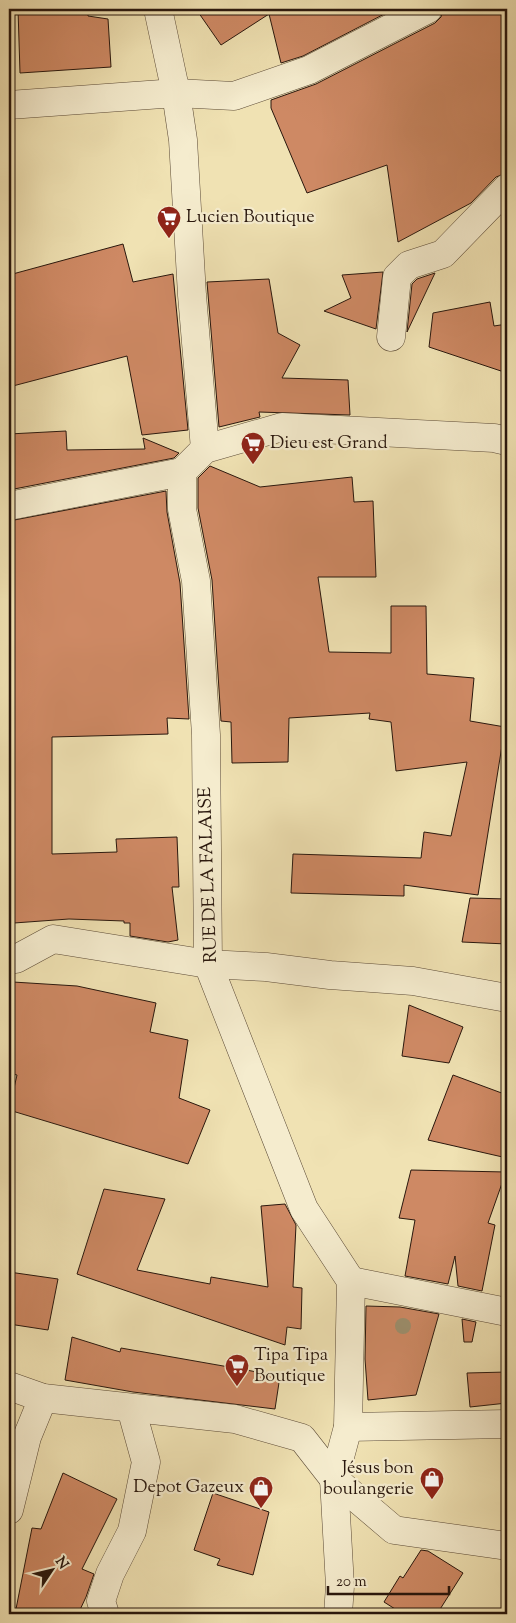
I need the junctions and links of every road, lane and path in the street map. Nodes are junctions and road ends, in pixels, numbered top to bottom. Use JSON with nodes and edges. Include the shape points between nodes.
{"nodes":[{"id":1,"x":158,"y":9,"type":"edge"},
{"id":2,"x":393,"y":9,"type":"edge"},
{"id":3,"x":428,"y":9,"type":"edge"},
{"id":4,"x":364,"y":41,"type":"junction"},
{"id":5,"x":176,"y":93,"type":"junction"},
{"id":6,"x":9,"y":105,"type":"edge"},
{"id":7,"x":507,"y":188,"type":"edge"},
{"id":8,"x":392,"y":337,"type":"dead end"},
{"id":9,"x":507,"y":441,"type":"edge"},
{"id":10,"x":205,"y":449,"type":"junction"},
{"id":11,"x":182,"y":472,"type":"junction"},
{"id":12,"x":9,"y":506,"type":"edge"},
{"id":13,"x":9,"y":959,"type":"edge"},
{"id":14,"x":208,"y":964,"type":"junction"},
{"id":15,"x":507,"y":998,"type":"edge"},
{"id":16,"x":352,"y":1281,"type":"junction"},
{"id":17,"x":507,"y":1312,"type":"edge"},
{"id":18,"x":9,"y":1386,"type":"edge"},
{"id":19,"x":43,"y":1398,"type":"junction"},
{"id":20,"x":131,"y":1408,"type":"junction"},
{"id":21,"x":507,"y":1424,"type":"edge"},
{"id":22,"x":348,"y":1426,"type":"junction"},
{"id":23,"x":334,"y":1479,"type":"junction"},
{"id":24,"x":9,"y":1510,"type":"edge"},
{"id":25,"x":507,"y":1546,"type":"edge"},
{"id":26,"x":105,"y":1614,"type":"edge"},
{"id":27,"x":338,"y":1614,"type":"edge"}],
"edges":[{"from":1,"to":5,"type":"street"},
{"from":2,"to":4,"type":"street"},
{"from":3,"to":4,"type":"street"},
{"from":4,"to":5,"type":"street","via":[[309,70],[234,96]]},
{"from":5,"to":6,"type":"street"},
{"from":5,"to":10,"type":"street","via":[[183,140]]},
{"from":7,"to":8,"type":"street","via":[[443,254],[409,265],[398,277]]},
{"from":9,"to":10,"type":"street","via":[[282,427]]},
{"from":10,"to":11,"type":"street"},
{"from":11,"to":12,"type":"street"},
{"from":11,"to":14,"type":"street","name":"RUE DE LA FALAISE","via":[[182,509],[196,581],[206,735]]},
{"from":13,"to":14,"type":"street","via":[[16,960],[53,939]]},
{"from":14,"to":15,"type":"street","via":[[413,981]]},
{"from":14,"to":16,"type":"street","name":"RUE DE LA FALAISE","via":[[304,1209]]},
{"from":16,"to":17,"type":"street"},
{"from":16,"to":22,"type":"street"},
{"from":18,"to":19,"type":"street"},
{"from":19,"to":20,"type":"street"},
{"from":19,"to":24,"type":"street","via":[[27,1437]]},
{"from":20,"to":23,"type":"street","via":[[235,1419],[302,1438]]},
{"from":20,"to":26,"type":"street","via":[[146,1462],[132,1531],[110,1574],[101,1601]]},
{"from":21,"to":22,"type":"street"},
{"from":22,"to":23,"type":"street"},
{"from":23,"to":25,"type":"street","via":[[394,1530]]},
{"from":23,"to":27,"type":"street","via":[[340,1586]]}]}
